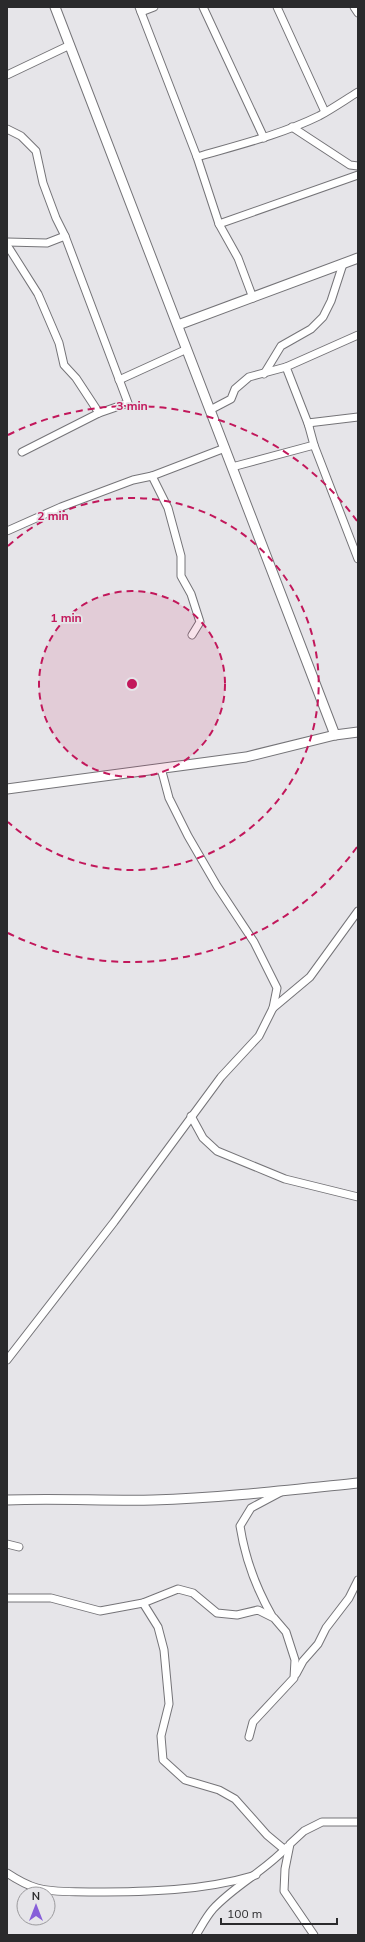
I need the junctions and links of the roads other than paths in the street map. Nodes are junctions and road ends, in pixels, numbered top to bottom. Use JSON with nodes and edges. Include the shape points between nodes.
{"nodes":[{"id":1,"x":55,"y":7,"type":"edge"},
{"id":2,"x":154,"y":7,"type":"edge"},
{"id":3,"x":203,"y":7,"type":"edge"},
{"id":4,"x":277,"y":7,"type":"edge"},
{"id":5,"x":354,"y":7,"type":"edge"},
{"id":6,"x":140,"y":10,"type":"edge"},
{"id":7,"x":358,"y":13,"type":"edge"},
{"id":8,"x":70,"y":45,"type":"junction"},
{"id":9,"x":7,"y":75,"type":"edge"},
{"id":10,"x":358,"y":92,"type":"edge"},
{"id":11,"x":325,"y":112,"type":"junction"},
{"id":12,"x":292,"y":127,"type":"junction"},
{"id":13,"x":7,"y":128,"type":"edge"},
{"id":14,"x":264,"y":138,"type":"junction"},
{"id":15,"x":196,"y":157,"type":"junction"},
{"id":16,"x":358,"y":166,"type":"edge"},
{"id":17,"x":358,"y":174,"type":"edge"},
{"id":18,"x":219,"y":224,"type":"junction"},
{"id":19,"x":65,"y":236,"type":"junction"},
{"id":20,"x":7,"y":244,"type":"edge"},
{"id":21,"x":358,"y":258,"type":"edge"},
{"id":22,"x":343,"y":264,"type":"junction"},
{"id":23,"x":253,"y":298,"type":"junction"},
{"id":24,"x":178,"y":325,"type":"junction"},
{"id":25,"x":358,"y":335,"type":"edge"},
{"id":26,"x":187,"y":349,"type":"junction"},
{"id":27,"x":286,"y":367,"type":"junction"},
{"id":28,"x":264,"y":374,"type":"junction"},
{"id":29,"x":119,"y":380,"type":"junction"},
{"id":30,"x":210,"y":410,"type":"junction"},
{"id":31,"x":99,"y":413,"type":"junction"},
{"id":32,"x":358,"y":417,"type":"edge"},
{"id":33,"x":309,"y":426,"type":"junction"},
{"id":34,"x":314,"y":445,"type":"junction"},
{"id":35,"x":225,"y":448,"type":"junction"},
{"id":36,"x":22,"y":452,"type":"dead end"},
{"id":37,"x":232,"y":467,"type":"junction"},
{"id":38,"x":152,"y":476,"type":"junction"},
{"id":39,"x":7,"y":531,"type":"edge"},
{"id":40,"x":358,"y":559,"type":"edge"},
{"id":41,"x":192,"y":635,"type":"dead end"},
{"id":42,"x":358,"y":732,"type":"edge"},
{"id":43,"x":335,"y":735,"type":"junction"},
{"id":44,"x":160,"y":768,"type":"junction"},
{"id":45,"x":7,"y":789,"type":"edge"},
{"id":46,"x":358,"y":911,"type":"edge"},
{"id":47,"x":273,"y":1008,"type":"junction"},
{"id":48,"x":191,"y":1116,"type":"junction"},
{"id":49,"x":358,"y":1196,"type":"edge"},
{"id":50,"x":7,"y":1360,"type":"edge"},
{"id":51,"x":358,"y":1483,"type":"edge"},
{"id":52,"x":282,"y":1491,"type":"junction"},
{"id":53,"x":7,"y":1500,"type":"edge"},
{"id":54,"x":7,"y":1544,"type":"edge"},
{"id":55,"x":19,"y":1548,"type":"dead end"},
{"id":56,"x":358,"y":1580,"type":"edge"},
{"id":57,"x":7,"y":1598,"type":"edge"},
{"id":58,"x":143,"y":1602,"type":"junction"},
{"id":59,"x":273,"y":1617,"type":"junction"},
{"id":60,"x":294,"y":1678,"type":"junction"},
{"id":61,"x":249,"y":1737,"type":"dead end"},
{"id":62,"x":358,"y":1822,"type":"edge"},
{"id":63,"x":290,"y":1844,"type":"junction"},
{"id":64,"x":285,"y":1850,"type":"junction"},
{"id":65,"x":7,"y":1873,"type":"edge"},
{"id":66,"x":256,"y":1875,"type":"junction"},
{"id":67,"x":196,"y":1935,"type":"edge"},
{"id":68,"x":314,"y":1935,"type":"edge"}],
"edges":[{"from":1,"to":8,"type":"street"},
{"from":2,"to":6,"type":"street"},
{"from":3,"to":14,"type":"street"},
{"from":4,"to":11,"type":"street"},
{"from":5,"to":7,"type":"street"},
{"from":6,"to":15,"type":"street"},
{"from":8,"to":9,"type":"street"},
{"from":8,"to":24,"type":"street"},
{"from":10,"to":11,"type":"street"},
{"from":11,"to":12,"type":"street"},
{"from":12,"to":14,"type":"street"},
{"from":12,"to":16,"type":"street","via":[[350,165]]},
{"from":13,"to":19,"type":"street","via":[[21,136],[36,151],[43,183]]},
{"from":14,"to":15,"type":"street"},
{"from":15,"to":18,"type":"street"},
{"from":17,"to":18,"type":"street"},
{"from":18,"to":23,"type":"street","via":[[238,258]]},
{"from":19,"to":20,"type":"street","via":[[47,243]]},
{"from":19,"to":29,"type":"street"},
{"from":20,"to":31,"type":"street","via":[[38,294],[59,343],[64,365],[76,378]]},
{"from":21,"to":22,"type":"street"},
{"from":22,"to":23,"type":"street"},
{"from":22,"to":28,"type":"street","via":[[323,317],[311,329],[281,346]]},
{"from":23,"to":24,"type":"street"},
{"from":24,"to":26,"type":"street"},
{"from":25,"to":27,"type":"street"},
{"from":26,"to":29,"type":"street"},
{"from":26,"to":30,"type":"street"},
{"from":27,"to":28,"type":"street"},
{"from":27,"to":33,"type":"street"},
{"from":28,"to":30,"type":"street","via":[[249,377],[235,389],[231,399]]},
{"from":29,"to":31,"type":"street","via":[[128,403]]},
{"from":30,"to":35,"type":"street"},
{"from":31,"to":36,"type":"street"},
{"from":32,"to":33,"type":"street","via":[[308,423]]},
{"from":33,"to":34,"type":"street"},
{"from":34,"to":37,"type":"street"},
{"from":34,"to":40,"type":"street"},
{"from":35,"to":37,"type":"street"},
{"from":35,"to":38,"type":"street"},
{"from":37,"to":43,"type":"street"},
{"from":38,"to":39,"type":"street","via":[[133,480],[61,507]]},
{"from":38,"to":41,"type":"street","via":[[168,508],[181,556],[181,576],[200,622]]},
{"from":42,"to":43,"type":"street"},
{"from":43,"to":44,"type":"street","via":[[246,757]]},
{"from":44,"to":45,"type":"street"},
{"from":44,"to":47,"type":"street","via":[[169,798],[188,836],[254,942],[277,988]]},
{"from":46,"to":47,"type":"street","via":[[310,977]]},
{"from":47,"to":48,"type":"street","via":[[259,1036],[220,1077]]},
{"from":48,"to":49,"type":"street","via":[[203,1138],[217,1151],[285,1179]]},
{"from":48,"to":50,"type":"street","via":[[114,1222]]},
{"from":51,"to":52,"type":"street"},
{"from":52,"to":53,"type":"street","via":[[152,1500]]},
{"from":52,"to":59,"type":"street","via":[[251,1508],[240,1526],[243,1546],[252,1572]]},
{"from":54,"to":55,"type":"street"},
{"from":56,"to":60,"type":"street","via":[[350,1598],[326,1628]]},
{"from":57,"to":58,"type":"street","via":[[51,1598],[100,1611]]},
{"from":58,"to":59,"type":"street","via":[[178,1589],[192,1593],[217,1613],[237,1615],[258,1610]]},
{"from":58,"to":64,"type":"street","via":[[158,1626],[164,1650],[169,1704],[161,1736],[163,1760],[185,1780],[219,1790],[234,1799],[267,1835]]},
{"from":59,"to":60,"type":"street","via":[[286,1632],[295,1660]]},
{"from":60,"to":61,"type":"street","via":[[253,1722]]},
{"from":62,"to":63,"type":"street","via":[[322,1822],[304,1831]]},
{"from":63,"to":64,"type":"street"},
{"from":63,"to":68,"type":"street","via":[[284,1891]]},
{"from":64,"to":66,"type":"street"},
{"from":65,"to":66,"type":"street","via":[[37,1888],[56,1891],[143,1892],[173,1891],[234,1882]]},
{"from":66,"to":67,"type":"street","via":[[213,1910]]}]}
